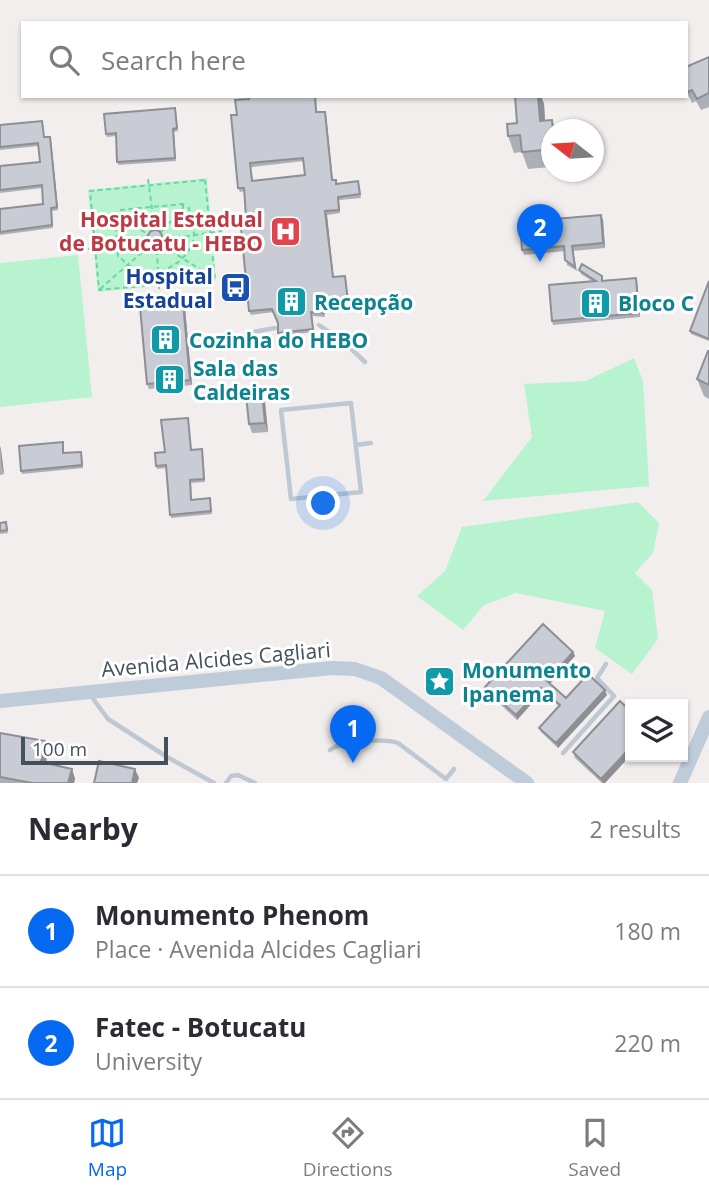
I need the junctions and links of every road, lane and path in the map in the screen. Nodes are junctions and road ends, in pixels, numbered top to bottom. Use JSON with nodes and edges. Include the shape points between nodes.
{"nodes":[{"id":1,"x":148,"y":179,"type":"dead end"},
{"id":2,"x":149,"y":186,"type":"junction"},
{"id":3,"x":152,"y":208,"type":"junction"},
{"id":4,"x":183,"y":208,"type":"junction"},
{"id":5,"x":119,"y":215,"type":"junction"},
{"id":6,"x":155,"y":230,"type":"junction"},
{"id":7,"x":222,"y":231,"type":"dead end"},
{"id":8,"x":161,"y":232,"type":"junction"},
{"id":9,"x":210,"y":233,"type":"junction"},
{"id":10,"x":147,"y":235,"type":"junction"},
{"id":11,"x":194,"y":235,"type":"junction"},
{"id":12,"x":166,"y":239,"type":"junction"},
{"id":13,"x":146,"y":241,"type":"junction"},
{"id":14,"x":117,"y":245,"type":"junction"},
{"id":15,"x":163,"y":246,"type":"junction"},
{"id":16,"x":148,"y":247,"type":"junction"},
{"id":17,"x":95,"y":248,"type":"junction"},
{"id":18,"x":88,"y":249,"type":"dead end"},
{"id":19,"x":157,"y":250,"type":"junction"},
{"id":20,"x":183,"y":258,"type":"junction"},
{"id":21,"x":128,"y":265,"type":"junction"},
{"id":22,"x":158,"y":271,"type":"junction"},
{"id":23,"x":215,"y":279,"type":"junction"},
{"id":24,"x":159,"y":284,"type":"junction"},
{"id":25,"x":99,"y":290,"type":"junction"},
{"id":26,"x":159,"y":290,"type":"dead end"},
{"id":27,"x":319,"y":325,"type":"dead end"},
{"id":28,"x":275,"y":328,"type":"edge"},
{"id":29,"x":232,"y":340,"type":"dead end"},
{"id":30,"x":365,"y":362,"type":"dead end"},
{"id":31,"x":371,"y":443,"type":"dead end"},
{"id":32,"x":356,"y":445,"type":"junction"},
{"id":33,"x":607,"y":664,"type":"dead end"},
{"id":34,"x":88,"y":692,"type":"junction"},
{"id":35,"x":0,"y":701,"type":"edge"},
{"id":36,"x":707,"y":725,"type":"edge"},
{"id":37,"x":330,"y":750,"type":"dead end"},
{"id":38,"x":563,"y":754,"type":"dead end"},
{"id":39,"x":454,"y":769,"type":"dead end"},
{"id":40,"x":680,"y":780,"type":"edge"},
{"id":41,"x":449,"y":781,"type":"edge"},
{"id":42,"x":522,"y":781,"type":"edge"},
{"id":43,"x":215,"y":783,"type":"edge"},
{"id":44,"x":226,"y":783,"type":"edge"},
{"id":45,"x":255,"y":783,"type":"edge"}],
"edges":[{"from":1,"to":2,"type":"path"},
{"from":2,"to":3,"type":"path"},
{"from":2,"to":9,"type":"path","via":[[205,180]]},
{"from":2,"to":17,"type":"path","via":[[90,191]]},
{"from":3,"to":4,"type":"path"},
{"from":3,"to":5,"type":"path","via":[[119,210]]},
{"from":3,"to":6,"type":"path"},
{"from":4,"to":8,"type":"path"},
{"from":4,"to":11,"type":"path","via":[[188,208]]},
{"from":5,"to":10,"type":"path"},
{"from":5,"to":14,"type":"path","via":[[115,216]]},
{"from":6,"to":8,"type":"path"},
{"from":6,"to":10,"type":"path"},
{"from":7,"to":9,"type":"path"},
{"from":8,"to":12,"type":"path"},
{"from":9,"to":11,"type":"path"},
{"from":9,"to":23,"type":"path"},
{"from":10,"to":13,"type":"path"},
{"from":11,"to":12,"type":"path"},
{"from":11,"to":20,"type":"path"},
{"from":12,"to":15,"type":"path"},
{"from":13,"to":14,"type":"path"},
{"from":13,"to":16,"type":"path"},
{"from":14,"to":17,"type":"path"},
{"from":14,"to":21,"type":"path","via":[[118,256]]},
{"from":15,"to":19,"type":"path"},
{"from":15,"to":20,"type":"path"},
{"from":16,"to":19,"type":"path"},
{"from":16,"to":21,"type":"path"},
{"from":17,"to":18,"type":"path"},
{"from":17,"to":25,"type":"path"},
{"from":19,"to":22,"type":"path"},
{"from":20,"to":22,"type":"path","via":[[174,267]]},
{"from":20,"to":23,"type":"path"},
{"from":21,"to":22,"type":"path"},
{"from":21,"to":25,"type":"path"},
{"from":22,"to":24,"type":"path"},
{"from":23,"to":24,"type":"path"},
{"from":24,"to":25,"type":"path"},
{"from":24,"to":26,"type":"path"},
{"from":27,"to":30,"type":"lane"},
{"from":28,"to":29,"type":"lane"},
{"from":31,"to":32,"type":"lane"},
{"from":32,"to":32,"type":"lane","via":[[351,403],[281,410],[291,499],[360,492]]},
{"from":33,"to":38,"type":"lane","via":[[597,678],[614,696]]},
{"from":34,"to":35,"type":"main road","name":"Avenida Alcides Cagliari"},
{"from":34,"to":42,"type":"main road","name":"Avenida Alcides Cagliari","via":[[355,669],[381,678]]},
{"from":34,"to":43,"type":"lane","via":[[108,719]]},
{"from":36,"to":40,"type":"main road"},
{"from":37,"to":41,"type":"lane","via":[[338,744],[393,741]]},
{"from":39,"to":41,"type":"lane"},
{"from":44,"to":45,"type":"lane","via":[[237,775]]}]}
